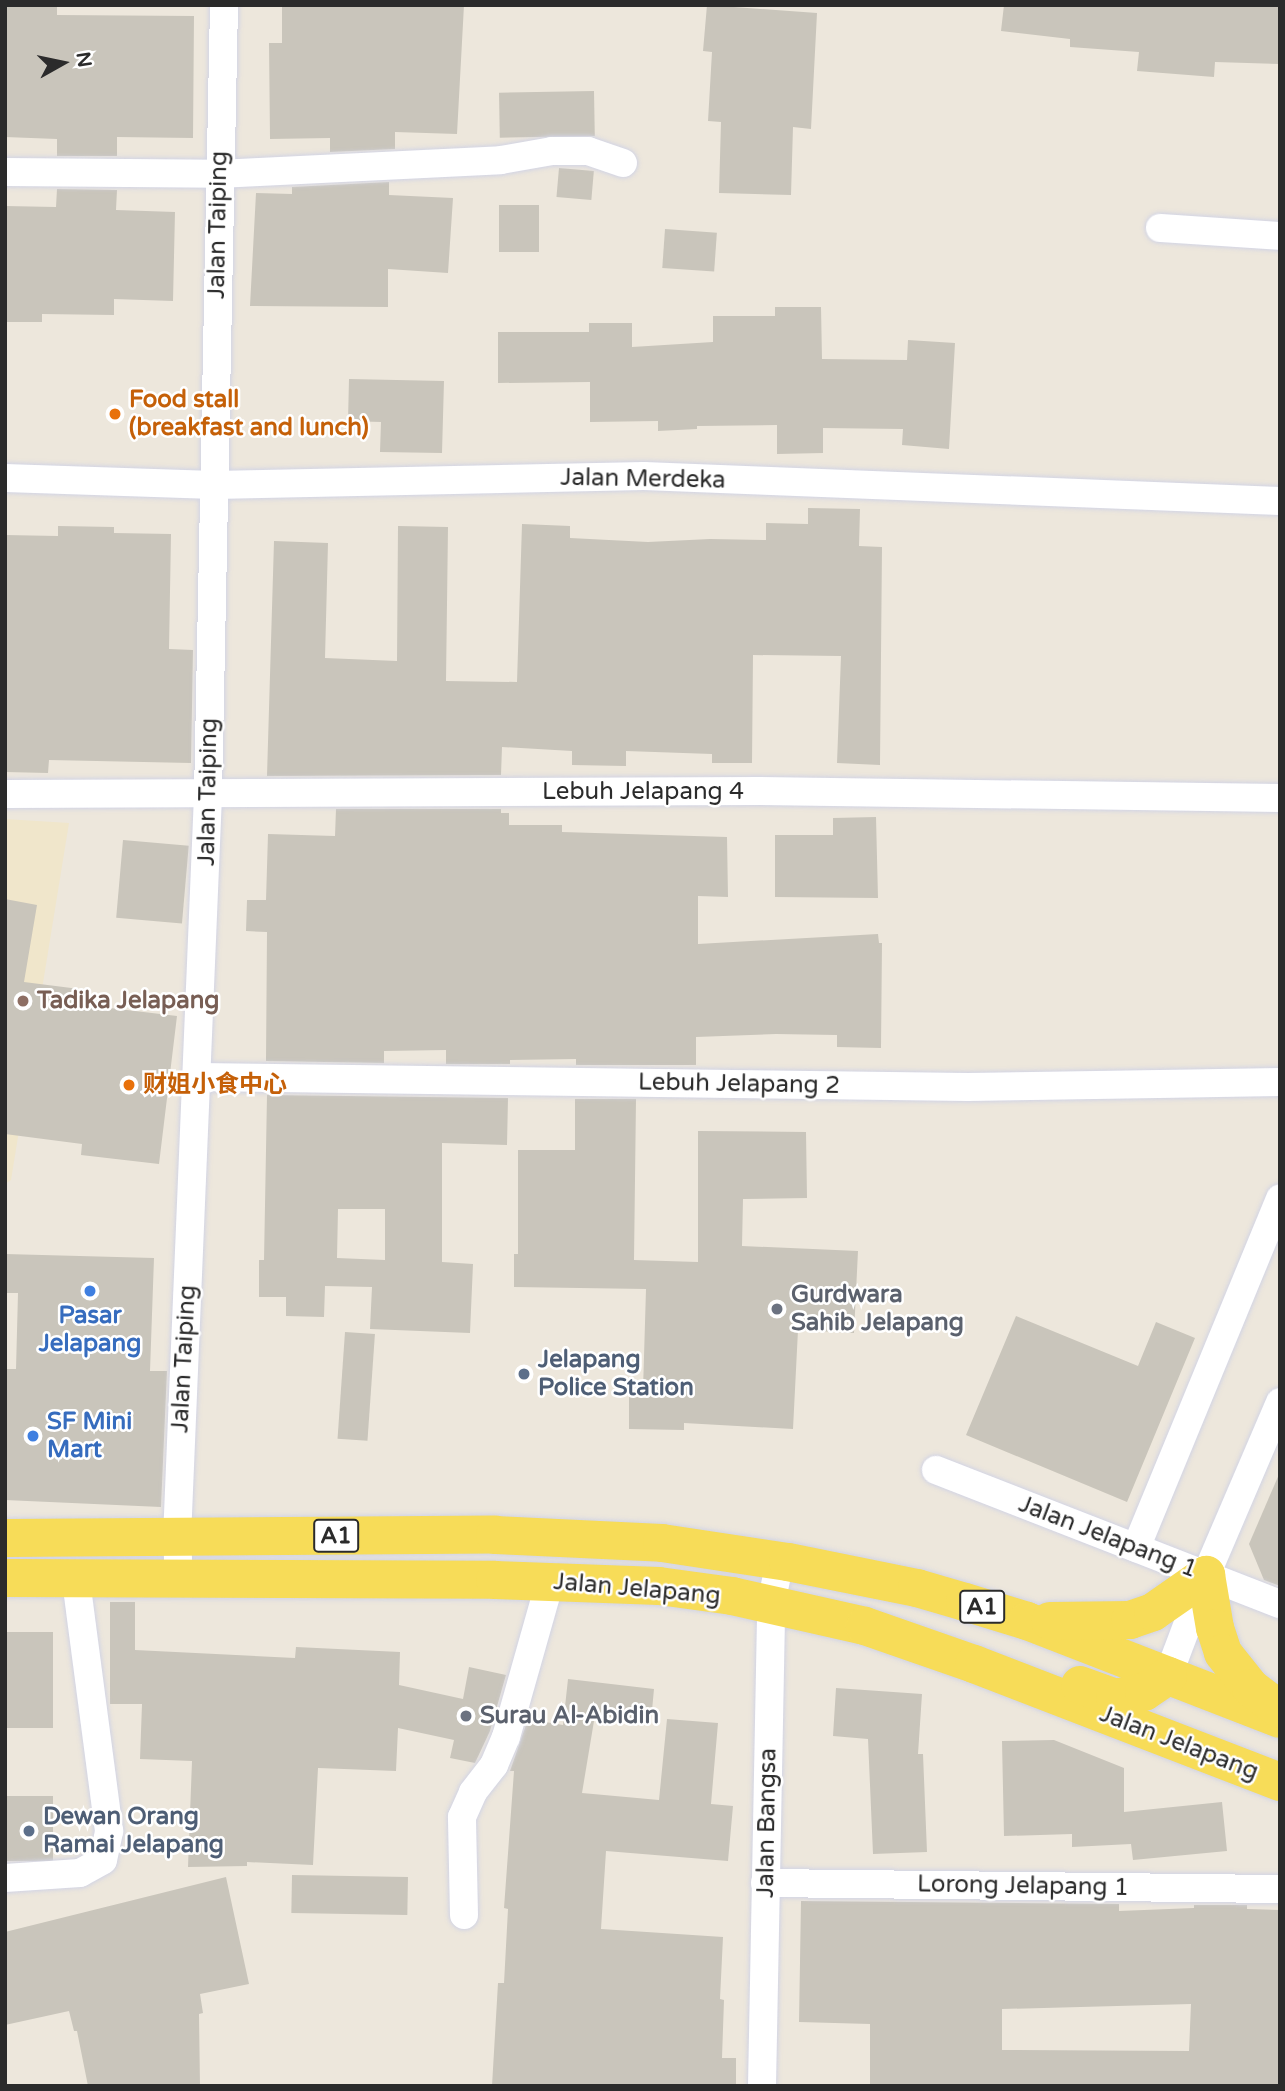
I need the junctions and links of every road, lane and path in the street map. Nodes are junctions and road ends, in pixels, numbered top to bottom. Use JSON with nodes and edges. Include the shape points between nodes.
{"nodes":[{"id":1,"x":224,"y":5,"type":"edge"},
{"id":2,"x":623,"y":163,"type":"dead end"},
{"id":3,"x":5,"y":172,"type":"edge"},
{"id":4,"x":218,"y":174,"type":"junction"},
{"id":5,"x":1160,"y":228,"type":"dead end"},
{"id":6,"x":1280,"y":236,"type":"edge"},
{"id":7,"x":5,"y":478,"type":"edge"},
{"id":8,"x":214,"y":485,"type":"junction"},
{"id":9,"x":1280,"y":501,"type":"edge"},
{"id":10,"x":5,"y":794,"type":"edge"},
{"id":11,"x":208,"y":796,"type":"junction"},
{"id":12,"x":1280,"y":798,"type":"edge"},
{"id":13,"x":199,"y":1077,"type":"junction"},
{"id":14,"x":1280,"y":1082,"type":"edge"},
{"id":15,"x":1280,"y":1199,"type":"edge"},
{"id":16,"x":1280,"y":1402,"type":"edge"},
{"id":17,"x":936,"y":1470,"type":"dead end"},
{"id":18,"x":5,"y":1538,"type":"edge"},
{"id":19,"x":177,"y":1538,"type":"junction"},
{"id":20,"x":1136,"y":1548,"type":"junction"},
{"id":21,"x":780,"y":1561,"type":"junction"},
{"id":22,"x":1206,"y":1575,"type":"junction"},
{"id":23,"x":5,"y":1578,"type":"edge"},
{"id":24,"x":76,"y":1578,"type":"junction"},
{"id":25,"x":179,"y":1579,"type":"junction"},
{"id":26,"x":550,"y":1581,"type":"junction"},
{"id":27,"x":771,"y":1604,"type":"junction"},
{"id":28,"x":1280,"y":1604,"type":"edge"},
{"id":29,"x":1027,"y":1620,"type":"junction"},
{"id":30,"x":1168,"y":1676,"type":"junction"},
{"id":31,"x":1280,"y":1709,"type":"edge"},
{"id":32,"x":1280,"y":1719,"type":"edge"},
{"id":33,"x":1268,"y":1777,"type":"edge"},
{"id":34,"x":5,"y":1878,"type":"edge"},
{"id":35,"x":765,"y":1883,"type":"junction"},
{"id":36,"x":1280,"y":1889,"type":"edge"},
{"id":37,"x":464,"y":1915,"type":"dead end"},
{"id":38,"x":762,"y":2086,"type":"edge"}],
"edges":[{"from":1,"to":4,"type":"street","name":"Jalan Taiping"},
{"from":2,"to":4,"type":"street","via":[[587,151],[552,151],[474,161]]},
{"from":3,"to":4,"type":"street"},
{"from":4,"to":8,"type":"street","name":"Jalan Taiping"},
{"from":5,"to":6,"type":"street"},
{"from":7,"to":8,"type":"street","name":"Jalan Merdeka"},
{"from":8,"to":9,"type":"street","name":"Jalan Merdeka","via":[[644,476]]},
{"from":8,"to":11,"type":"street","name":"Jalan Taiping"},
{"from":10,"to":11,"type":"street","name":"Lebuh Jelapang 4"},
{"from":11,"to":12,"type":"street","name":"Lebuh Jelapang 4","via":[[760,791]]},
{"from":11,"to":13,"type":"street","name":"Jalan Taiping"},
{"from":13,"to":14,"type":"street","name":"Lebuh Jelapang 2","via":[[968,1087]]},
{"from":13,"to":19,"type":"street","name":"Jalan Taiping"},
{"from":15,"to":20,"type":"street"},
{"from":16,"to":22,"type":"street"},
{"from":17,"to":20,"type":"street","name":"Jalan Jelapang 1"},
{"from":18,"to":19,"type":"main road","name":"Jalan Jelapang","number":"A1"},
{"from":19,"to":21,"type":"main road","name":"Jalan Jelapang","number":"A1","via":[[495,1535],[662,1543]]},
{"from":19,"to":25,"type":"street","name":"Jalan Taiping"},
{"from":20,"to":22,"type":"street","name":"Jalan Jelapang 1"},
{"from":21,"to":27,"type":"street","name":"Jalan Bangsa"},
{"from":21,"to":29,"type":"main road","name":"Jalan Jelapang","number":"A1","via":[[917,1588]]},
{"from":22,"to":28,"type":"street","name":"Jalan Jelapang 1"},
{"from":22,"to":29,"type":"main road","via":[[1153,1612],[1130,1620]]},
{"from":22,"to":30,"type":"street"},
{"from":22,"to":31,"type":"main road","via":[[1223,1653],[1251,1688]]},
{"from":23,"to":24,"type":"main road","name":"Jalan Jelapang","number":"A1"},
{"from":24,"to":25,"type":"main road","name":"Jalan Jelapang","number":"A1"},
{"from":24,"to":34,"type":"street","via":[[109,1830],[103,1860],[80,1873]]},
{"from":25,"to":26,"type":"main road","name":"Jalan Jelapang","number":"A1"},
{"from":26,"to":27,"type":"main road","name":"Jalan Jelapang","number":"A1","via":[[659,1586]]},
{"from":26,"to":37,"type":"street","via":[[506,1737],[462,1816]]},
{"from":27,"to":30,"type":"main road","via":[[852,1604],[893,1614],[1115,1698],[1144,1692]]},
{"from":27,"to":33,"type":"main road","name":"Jalan Jelapang","number":"A1","via":[[865,1626]]},
{"from":27,"to":35,"type":"street","name":"Jalan Bangsa"},
{"from":29,"to":30,"type":"main road","name":"Jalan Jelapang","number":"A1"},
{"from":30,"to":32,"type":"main road","name":"Jalan Jelapang","number":"A1"},
{"from":30,"to":33,"type":"main road","via":[[1169,1702],[1184,1726],[1215,1750]]},
{"from":35,"to":36,"type":"street","name":"Lorong Jelapang 1"},
{"from":35,"to":38,"type":"street","name":"Jalan Bangsa"}]}
